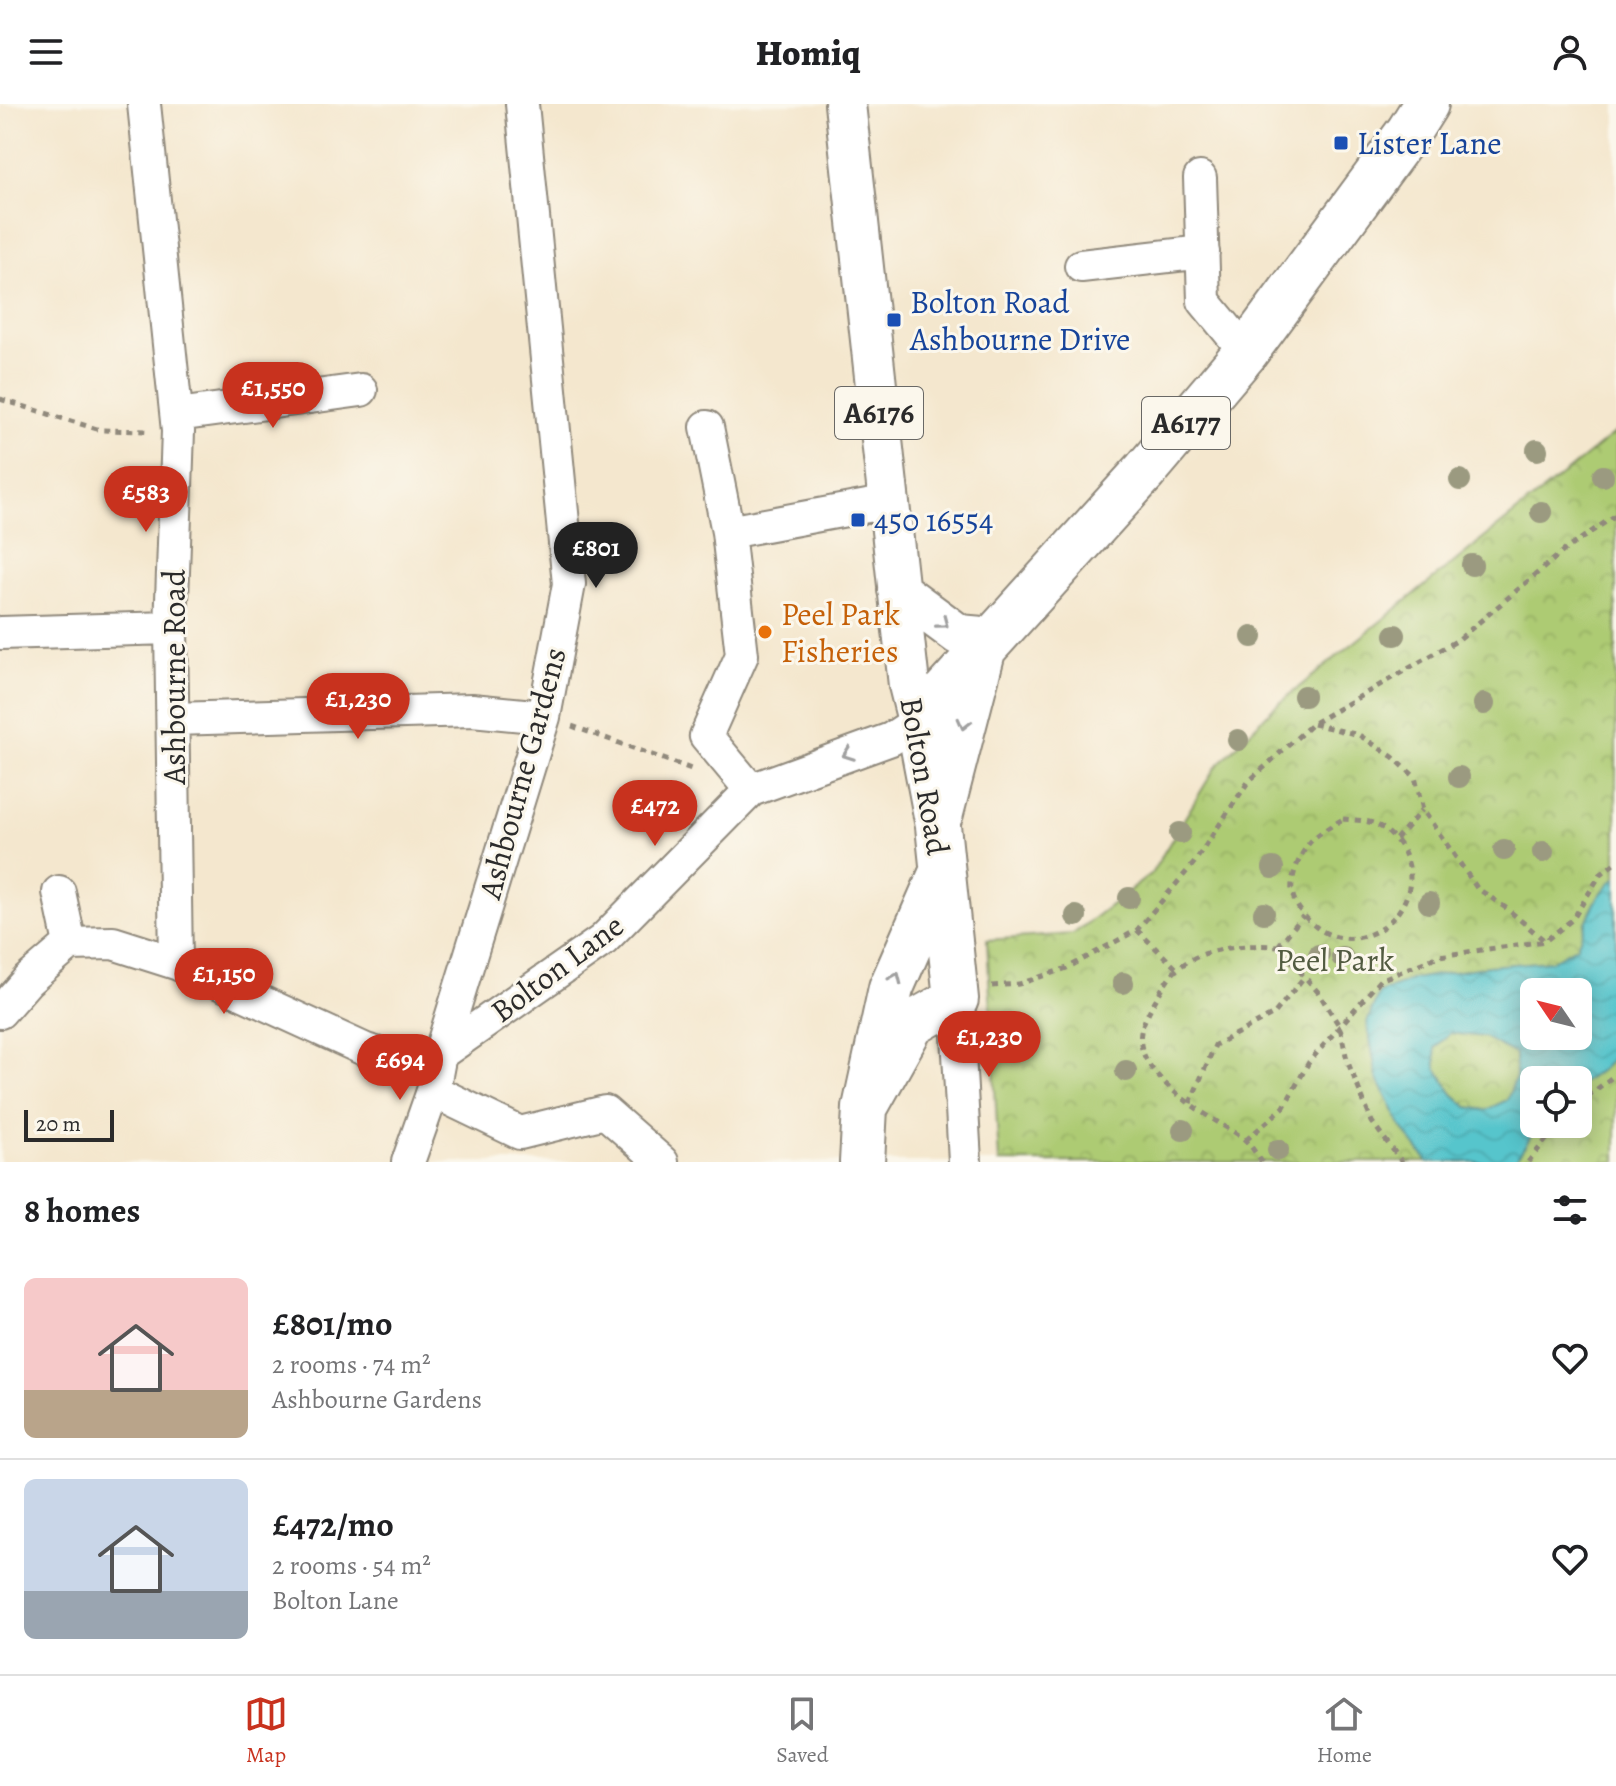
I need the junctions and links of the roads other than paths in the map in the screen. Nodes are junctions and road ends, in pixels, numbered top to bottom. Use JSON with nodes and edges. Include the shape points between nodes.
{"nodes":[{"id":1,"x":144,"y":104,"type":"edge"},
{"id":2,"x":522,"y":104,"type":"edge"},
{"id":3,"x":845,"y":104,"type":"edge"},
{"id":4,"x":1426,"y":104,"type":"edge"},
{"id":5,"x":1200,"y":178,"type":"dead end"},
{"id":6,"x":1203,"y":252,"type":"junction"},
{"id":7,"x":1081,"y":266,"type":"dead end"},
{"id":8,"x":1246,"y":352,"type":"junction"},
{"id":9,"x":361,"y":390,"type":"dead end"},
{"id":10,"x":177,"y":423,"type":"junction"},
{"id":11,"x":707,"y":427,"type":"dead end"},
{"id":12,"x":889,"y":502,"type":"junction"},
{"id":13,"x":728,"y":532,"type":"junction"},
{"id":14,"x":898,"y":590,"type":"junction"},
{"id":15,"x":171,"y":628,"type":"junction"},
{"id":16,"x":0,"y":633,"type":"edge"},
{"id":17,"x":989,"y":643,"type":"junction"},
{"id":18,"x":544,"y":717,"type":"junction"},
{"id":19,"x":174,"y":719,"type":"junction"},
{"id":20,"x":918,"y":721,"type":"junction"},
{"id":21,"x":751,"y":790,"type":"junction"},
{"id":22,"x":938,"y":826,"type":"junction"},
{"id":23,"x":941,"y":874,"type":"junction"},
{"id":24,"x":59,"y":892,"type":"dead end"},
{"id":25,"x":70,"y":944,"type":"junction"},
{"id":26,"x":176,"y":963,"type":"junction"},
{"id":27,"x":971,"y":992,"type":"junction"},
{"id":28,"x":0,"y":1012,"type":"edge"},
{"id":29,"x":440,"y":1054,"type":"junction"},
{"id":30,"x":433,"y":1091,"type":"junction"},
{"id":31,"x":865,"y":1108,"type":"junction"},
{"id":32,"x":408,"y":1162,"type":"edge"},
{"id":33,"x":662,"y":1162,"type":"edge"},
{"id":34,"x":862,"y":1162,"type":"edge"},
{"id":35,"x":965,"y":1162,"type":"edge"}],
"edges":[{"from":1,"to":10,"type":"street","name":"Ashbourne Road"},
{"from":2,"to":18,"type":"street","name":"Ashbourne Gardens","via":[[569,584]]},
{"from":3,"to":12,"type":"main road","name":"Bolton Road","number":"A6176"},
{"from":4,"to":8,"type":"highway","number":"A6177"},
{"from":5,"to":6,"type":"street"},
{"from":6,"to":7,"type":"street"},
{"from":6,"to":8,"type":"street","via":[[1204,301]]},
{"from":8,"to":17,"type":"highway","number":"A6177"},
{"from":9,"to":10,"type":"street"},
{"from":10,"to":15,"type":"street","name":"Ashbourne Road"},
{"from":11,"to":13,"type":"street"},
{"from":12,"to":13,"type":"street"},
{"from":12,"to":14,"type":"main road","name":"Bolton Road","number":"A6176"},
{"from":13,"to":21,"type":"street","via":[[742,655],[706,736]]},
{"from":14,"to":17,"type":"main road","one_way":true,"via":[[959,635]]},
{"from":14,"to":20,"type":"main road","name":"Bolton Road","number":"A6176"},
{"from":15,"to":16,"type":"street"},
{"from":15,"to":19,"type":"street","name":"Ashbourne Road"},
{"from":17,"to":20,"type":"highway","number":"A6177"},
{"from":17,"to":22,"type":"highway","number":"A6177","one_way":true},
{"from":18,"to":19,"type":"street","via":[[472,710]]},
{"from":18,"to":29,"type":"street","name":"Ashbourne Gardens"},
{"from":19,"to":26,"type":"street","name":"Ashbourne Road"},
{"from":20,"to":21,"type":"street","name":"Bolton Lane","one_way":true,"via":[[891,739]]},
{"from":20,"to":22,"type":"highway","name":"Bolton Road","number":"A6177"},
{"from":21,"to":29,"type":"street","name":"Bolton Lane","via":[[603,940]]},
{"from":22,"to":23,"type":"highway","name":"Bolton Road","number":"A6177"},
{"from":23,"to":27,"type":"highway","name":"Bolton Road"},
{"from":31,"to":23,"type":"highway","number":"A6177","one_way":true,"via":[[891,988]]},
{"from":24,"to":25,"type":"street"},
{"from":25,"to":26,"type":"street","name":"Bolton Lane","via":[[113,943]]},
{"from":25,"to":28,"type":"street"},
{"from":26,"to":29,"type":"street","name":"Bolton Lane","via":[[366,1050],[403,1061]]},
{"from":27,"to":31,"type":"highway","via":[[912,1024]]},
{"from":27,"to":35,"type":"street","name":"Bolton Road"},
{"from":29,"to":30,"type":"street","name":"Ashbourne Gardens"},
{"from":30,"to":32,"type":"street","name":"Ashbourne Gardens"},
{"from":30,"to":33,"type":"street","via":[[520,1133],[605,1112]]},
{"from":31,"to":34,"type":"highway","number":"A6177"}]}
